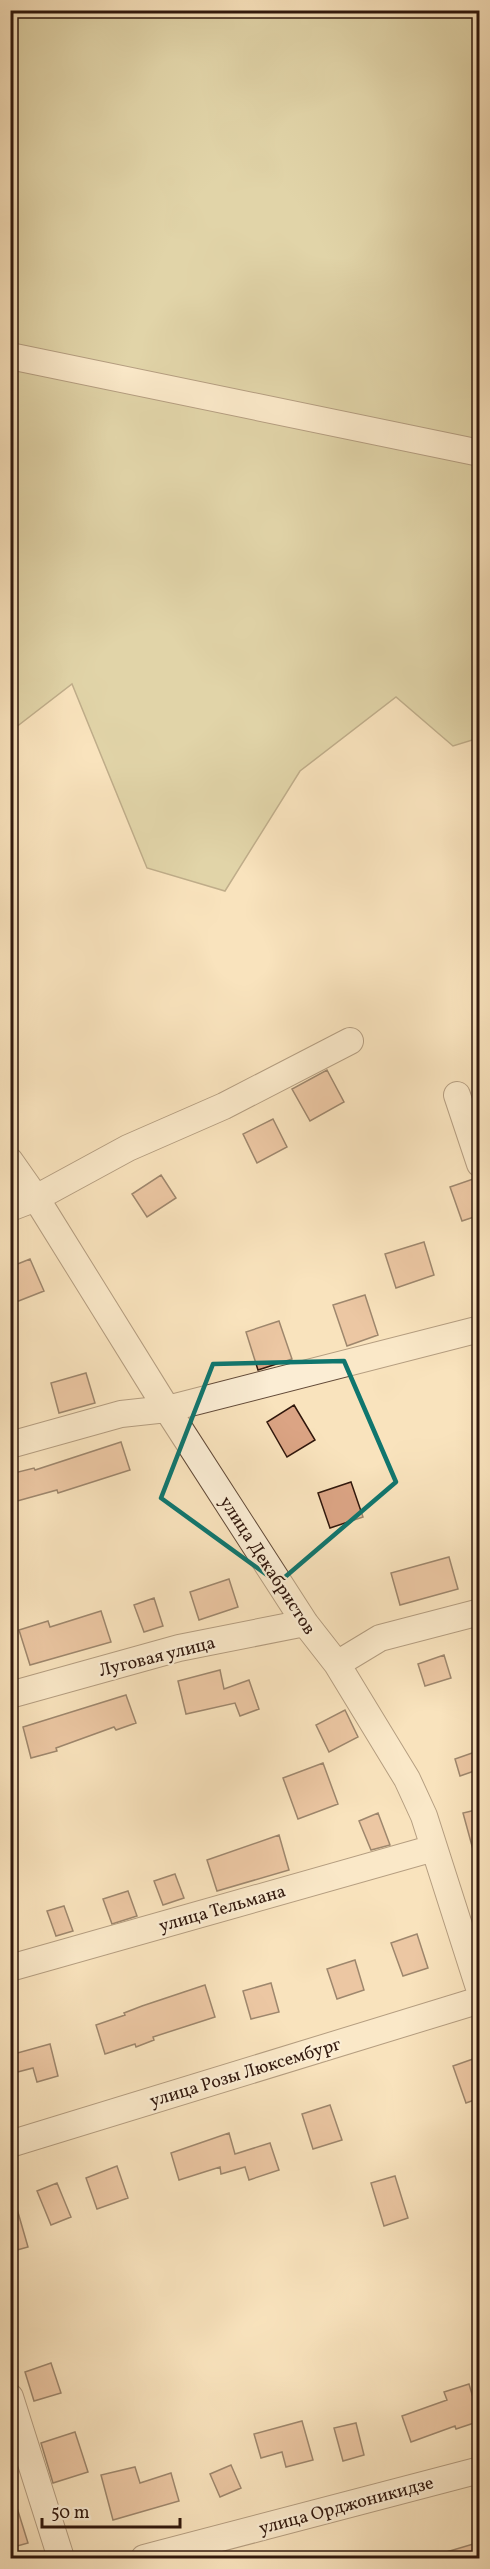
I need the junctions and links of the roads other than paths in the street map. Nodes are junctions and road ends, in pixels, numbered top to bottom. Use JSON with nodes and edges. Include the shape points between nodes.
{"nodes":[{"id":1,"x":10,"y":356,"type":"edge"},
{"id":2,"x":480,"y":453,"type":"edge"},
{"id":3,"x":350,"y":1041,"type":"dead end"},
{"id":4,"x":457,"y":1095,"type":"dead end"},
{"id":5,"x":10,"y":1161,"type":"edge"},
{"id":6,"x":480,"y":1164,"type":"edge"},
{"id":7,"x":36,"y":1198,"type":"junction"},
{"id":8,"x":10,"y":1208,"type":"edge"},
{"id":9,"x":480,"y":1329,"type":"edge"},
{"id":10,"x":166,"y":1410,"type":"junction"},
{"id":11,"x":10,"y":1445,"type":"edge"},
{"id":12,"x":480,"y":1612,"type":"edge"},
{"id":13,"x":305,"y":1623,"type":"junction"},
{"id":14,"x":337,"y":1664,"type":"junction"},
{"id":15,"x":10,"y":1695,"type":"edge"},
{"id":16,"x":434,"y":1848,"type":"junction"},
{"id":17,"x":10,"y":1968,"type":"edge"},
{"id":18,"x":480,"y":1991,"type":"edge"},
{"id":19,"x":480,"y":2000,"type":"edge"},
{"id":20,"x":10,"y":2144,"type":"edge"},
{"id":21,"x":10,"y":2397,"type":"edge"},
{"id":22,"x":480,"y":2470,"type":"edge"},
{"id":23,"x":62,"y":2559,"type":"edge"},
{"id":24,"x":144,"y":2559,"type":"edge"}],
"edges":[{"from":1,"to":2,"type":"street"},
{"from":3,"to":7,"type":"street","via":[[224,1106],[128,1148]]},
{"from":4,"to":6,"type":"street"},
{"from":5,"to":7,"type":"street","name":"улица Декабристов"},
{"from":7,"to":8,"type":"street"},
{"from":7,"to":10,"type":"street","name":"улица Декабристов"},
{"from":9,"to":10,"type":"street"},
{"from":10,"to":11,"type":"street","via":[[122,1414]]},
{"from":10,"to":13,"type":"street","name":"улица Декабристов"},
{"from":12,"to":14,"type":"street","via":[[380,1638]]},
{"from":13,"to":14,"type":"street","name":"улица Декабристов"},
{"from":13,"to":15,"type":"street","name":"Луговая улица","via":[[179,1648]]},
{"from":14,"to":16,"type":"street","name":"улица Декабристов","via":[[407,1779]]},
{"from":16,"to":17,"type":"street","name":"улица Тельмана"},
{"from":16,"to":18,"type":"street","name":"улица Декабристов"},
{"from":19,"to":20,"type":"street","name":"улица Розы Люксембург"},
{"from":21,"to":23,"type":"street"},
{"from":22,"to":24,"type":"street","name":"улица Орджоникидзе"}]}
